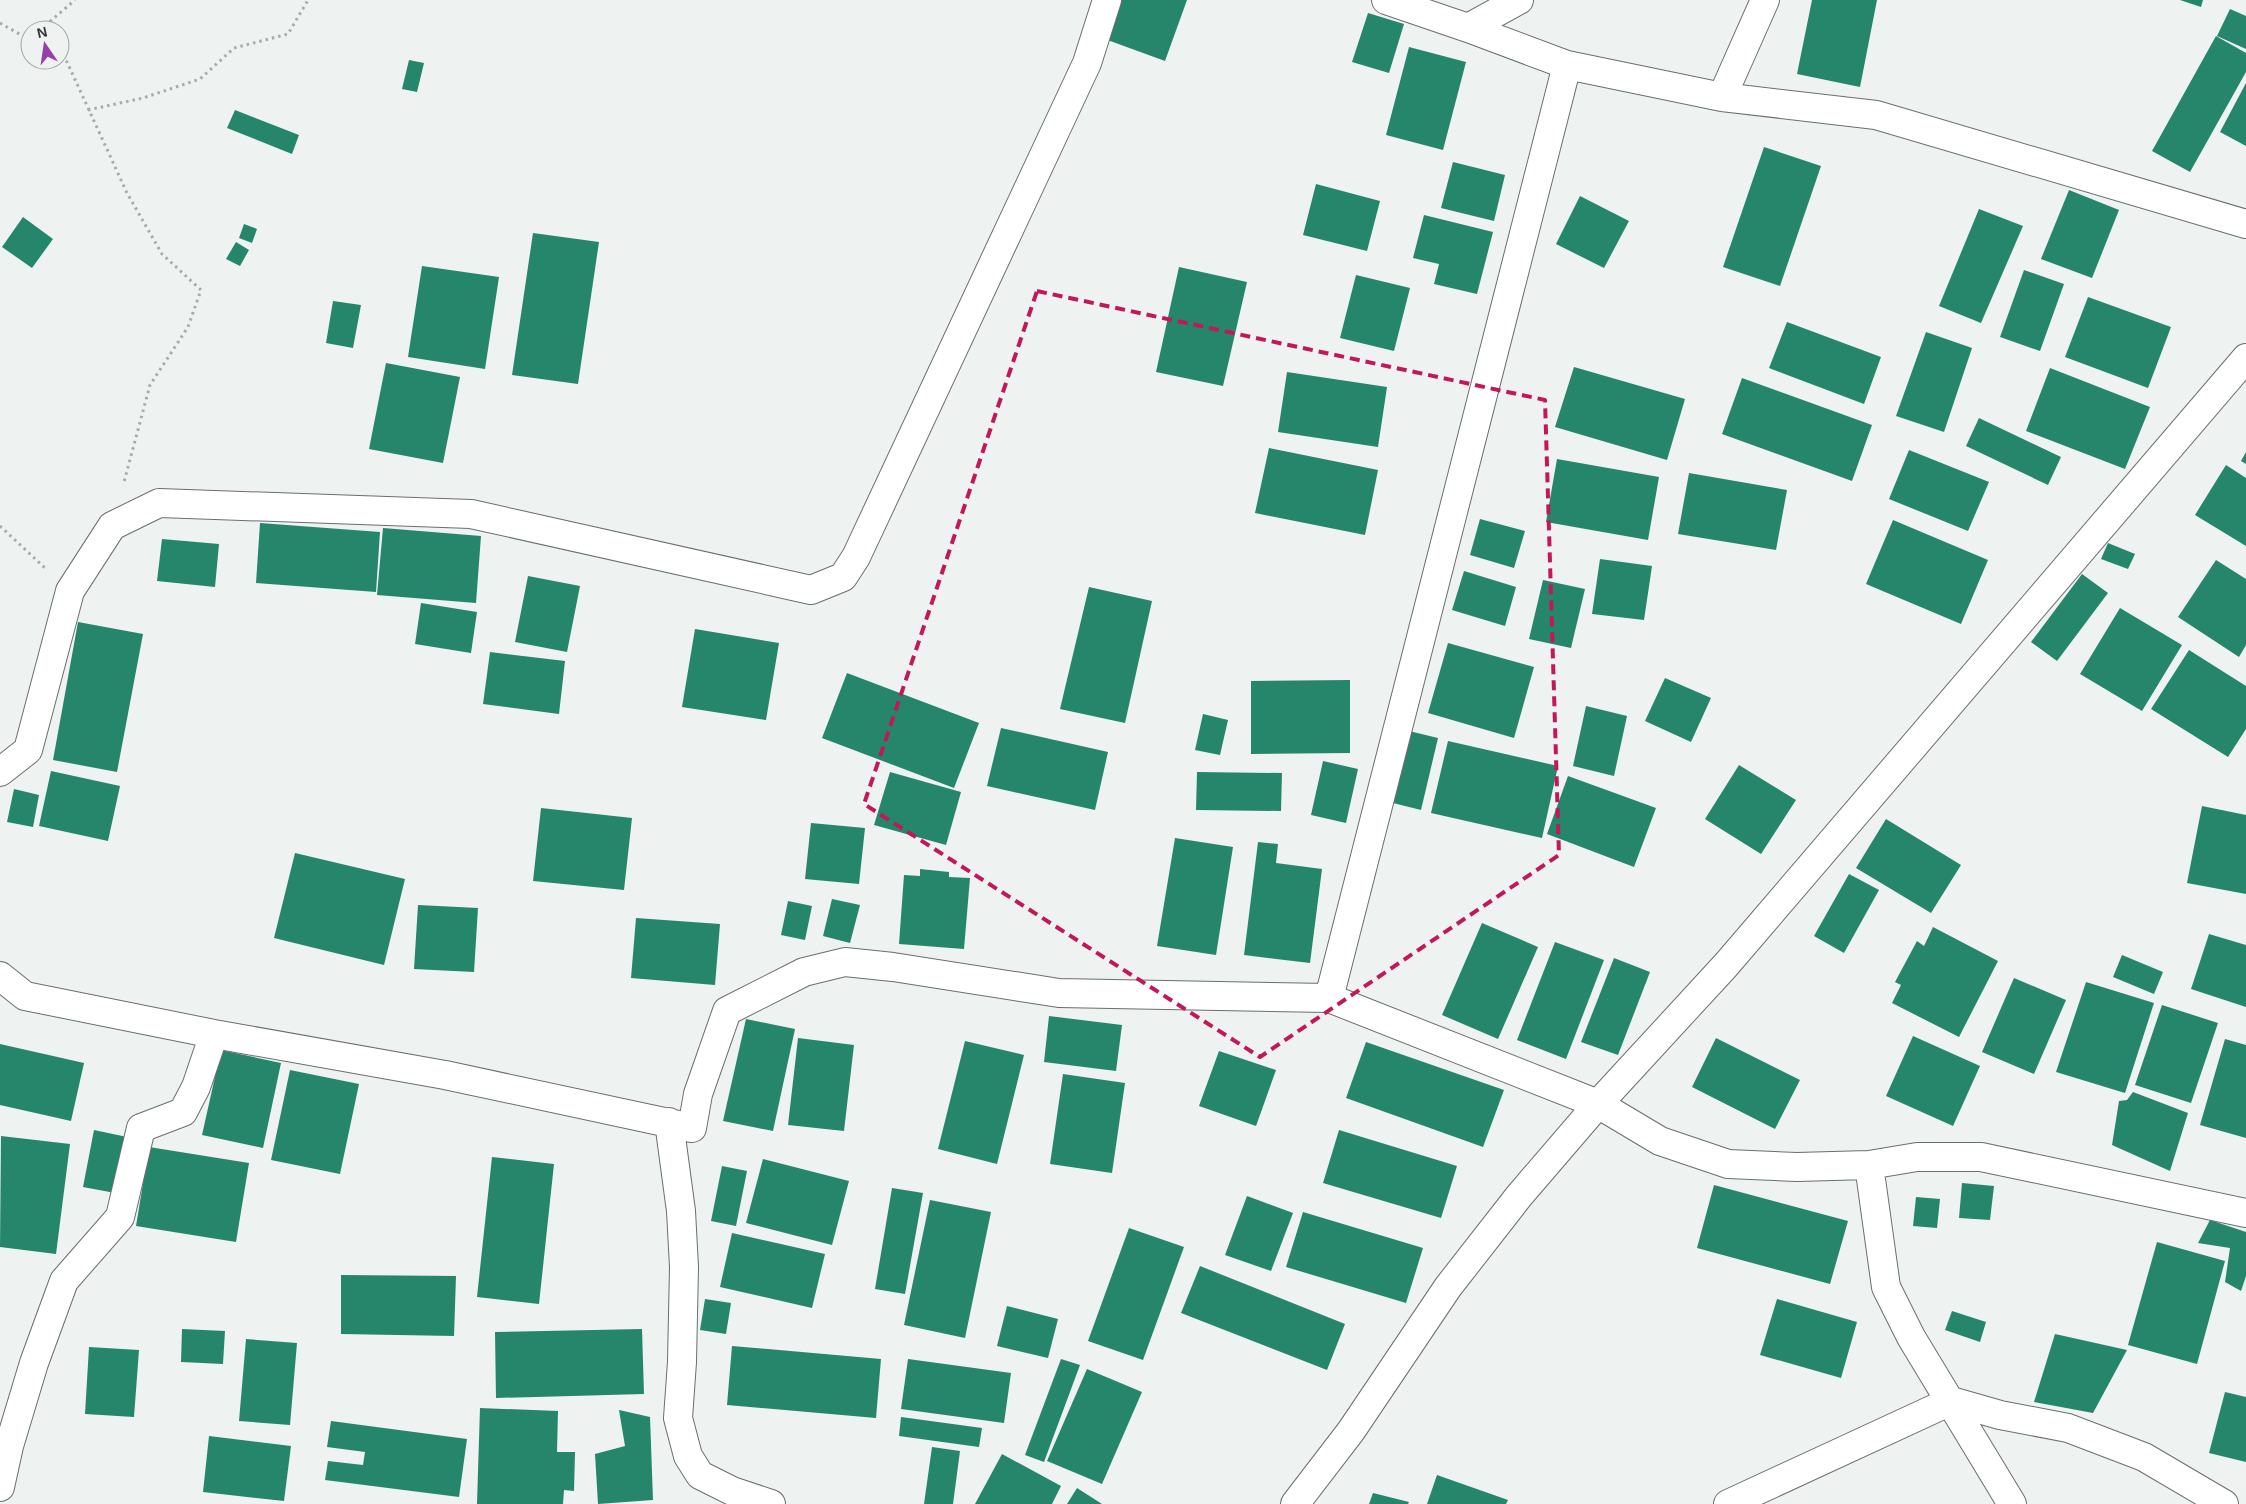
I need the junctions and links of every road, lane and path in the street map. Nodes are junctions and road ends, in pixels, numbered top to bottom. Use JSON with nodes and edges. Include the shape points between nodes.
{"nodes":[{"id":1,"x":75,"y":0,"type":"edge"},
{"id":2,"x":308,"y":0,"type":"edge"},
{"id":3,"x":1107,"y":0,"type":"edge"},
{"id":4,"x":1386,"y":0,"type":"edge"},
{"id":5,"x":1519,"y":0,"type":"edge"},
{"id":6,"x":1765,"y":0,"type":"edge"},
{"id":7,"x":52,"y":20,"type":"edge"},
{"id":8,"x":0,"y":23,"type":"edge"},
{"id":9,"x":1468,"y":28,"type":"junction"},
{"id":10,"x":20,"y":34,"type":"edge"},
{"id":11,"x":1567,"y":65,"type":"junction"},
{"id":12,"x":70,"y":69,"type":"edge"},
{"id":13,"x":1722,"y":97,"type":"junction"},
{"id":14,"x":88,"y":110,"type":"junction"},
{"id":15,"x":2246,"y":224,"type":"edge"},
{"id":16,"x":2246,"y":358,"type":"edge"},
{"id":17,"x":0,"y":526,"type":"edge"},
{"id":18,"x":112,"y":526,"type":"junction"},
{"id":19,"x":70,"y":591,"type":"junction"},
{"id":20,"x":0,"y":772,"type":"edge"},
{"id":21,"x":0,"y":976,"type":"edge"},
{"id":22,"x":1329,"y":998,"type":"junction"},
{"id":23,"x":214,"y":1034,"type":"junction"},
{"id":24,"x":1598,"y":1104,"type":"junction"},
{"id":25,"x":669,"y":1122,"type":"junction"},
{"id":26,"x":1869,"y":1165,"type":"junction"},
{"id":27,"x":2246,"y":1213,"type":"edge"},
{"id":28,"x":1951,"y":1401,"type":"junction"},
{"id":29,"x":0,"y":1487,"type":"edge"},
{"id":30,"x":771,"y":1504,"type":"edge"},
{"id":31,"x":1295,"y":1504,"type":"edge"},
{"id":32,"x":1728,"y":1504,"type":"edge"},
{"id":33,"x":2012,"y":1504,"type":"edge"},
{"id":34,"x":2224,"y":1504,"type":"edge"}],
"edges":[{"from":1,"to":7,"type":"path"},
{"from":2,"to":14,"type":"path","via":[[288,34],[234,48],[200,79],[143,98]]},
{"from":3,"to":18,"type":"street","via":[[1088,63],[856,557],[843,577],[811,590],[471,514],[159,503]]},
{"from":4,"to":9,"type":"street"},
{"from":5,"to":9,"type":"street"},
{"from":6,"to":13,"type":"street"},
{"from":8,"to":10,"type":"path"},
{"from":9,"to":11,"type":"street"},
{"from":11,"to":13,"type":"street"},
{"from":11,"to":22,"type":"street"},
{"from":12,"to":14,"type":"path"},
{"from":13,"to":15,"type":"street","via":[[1876,115]]},
{"from":14,"to":18,"type":"path","via":[[127,194],[162,254],[201,290],[188,327],[150,385]]},
{"from":16,"to":24,"type":"street","via":[[1726,965]]},
{"from":17,"to":19,"type":"path"},
{"from":18,"to":19,"type":"street"},
{"from":19,"to":20,"type":"street","via":[[28,750]]},
{"from":21,"to":23,"type":"street","via":[[25,996]]},
{"from":22,"to":24,"type":"street"},
{"from":22,"to":25,"type":"street","via":[[1058,994],[845,962],[804,972],[727,1011],[698,1094],[692,1128]]},
{"from":23,"to":25,"type":"street","via":[[381,1062]]},
{"from":23,"to":29,"type":"street","via":[[196,1087],[183,1112],[141,1128],[120,1217],[64,1281],[34,1363]]},
{"from":24,"to":26,"type":"street","via":[[1660,1141],[1728,1164],[1797,1167]]},
{"from":24,"to":31,"type":"street","via":[[1519,1196],[1448,1287],[1351,1430]]},
{"from":25,"to":30,"type":"street","via":[[681,1211],[684,1266],[678,1418],[688,1456],[700,1475],[732,1491]]},
{"from":26,"to":27,"type":"street","via":[[1917,1157],[1981,1157]]},
{"from":26,"to":28,"type":"street","via":[[1886,1287],[1911,1337]]},
{"from":28,"to":32,"type":"street"},
{"from":28,"to":33,"type":"street"},
{"from":28,"to":34,"type":"street","via":[[2000,1415],[2068,1428],[2144,1457]]}]}
